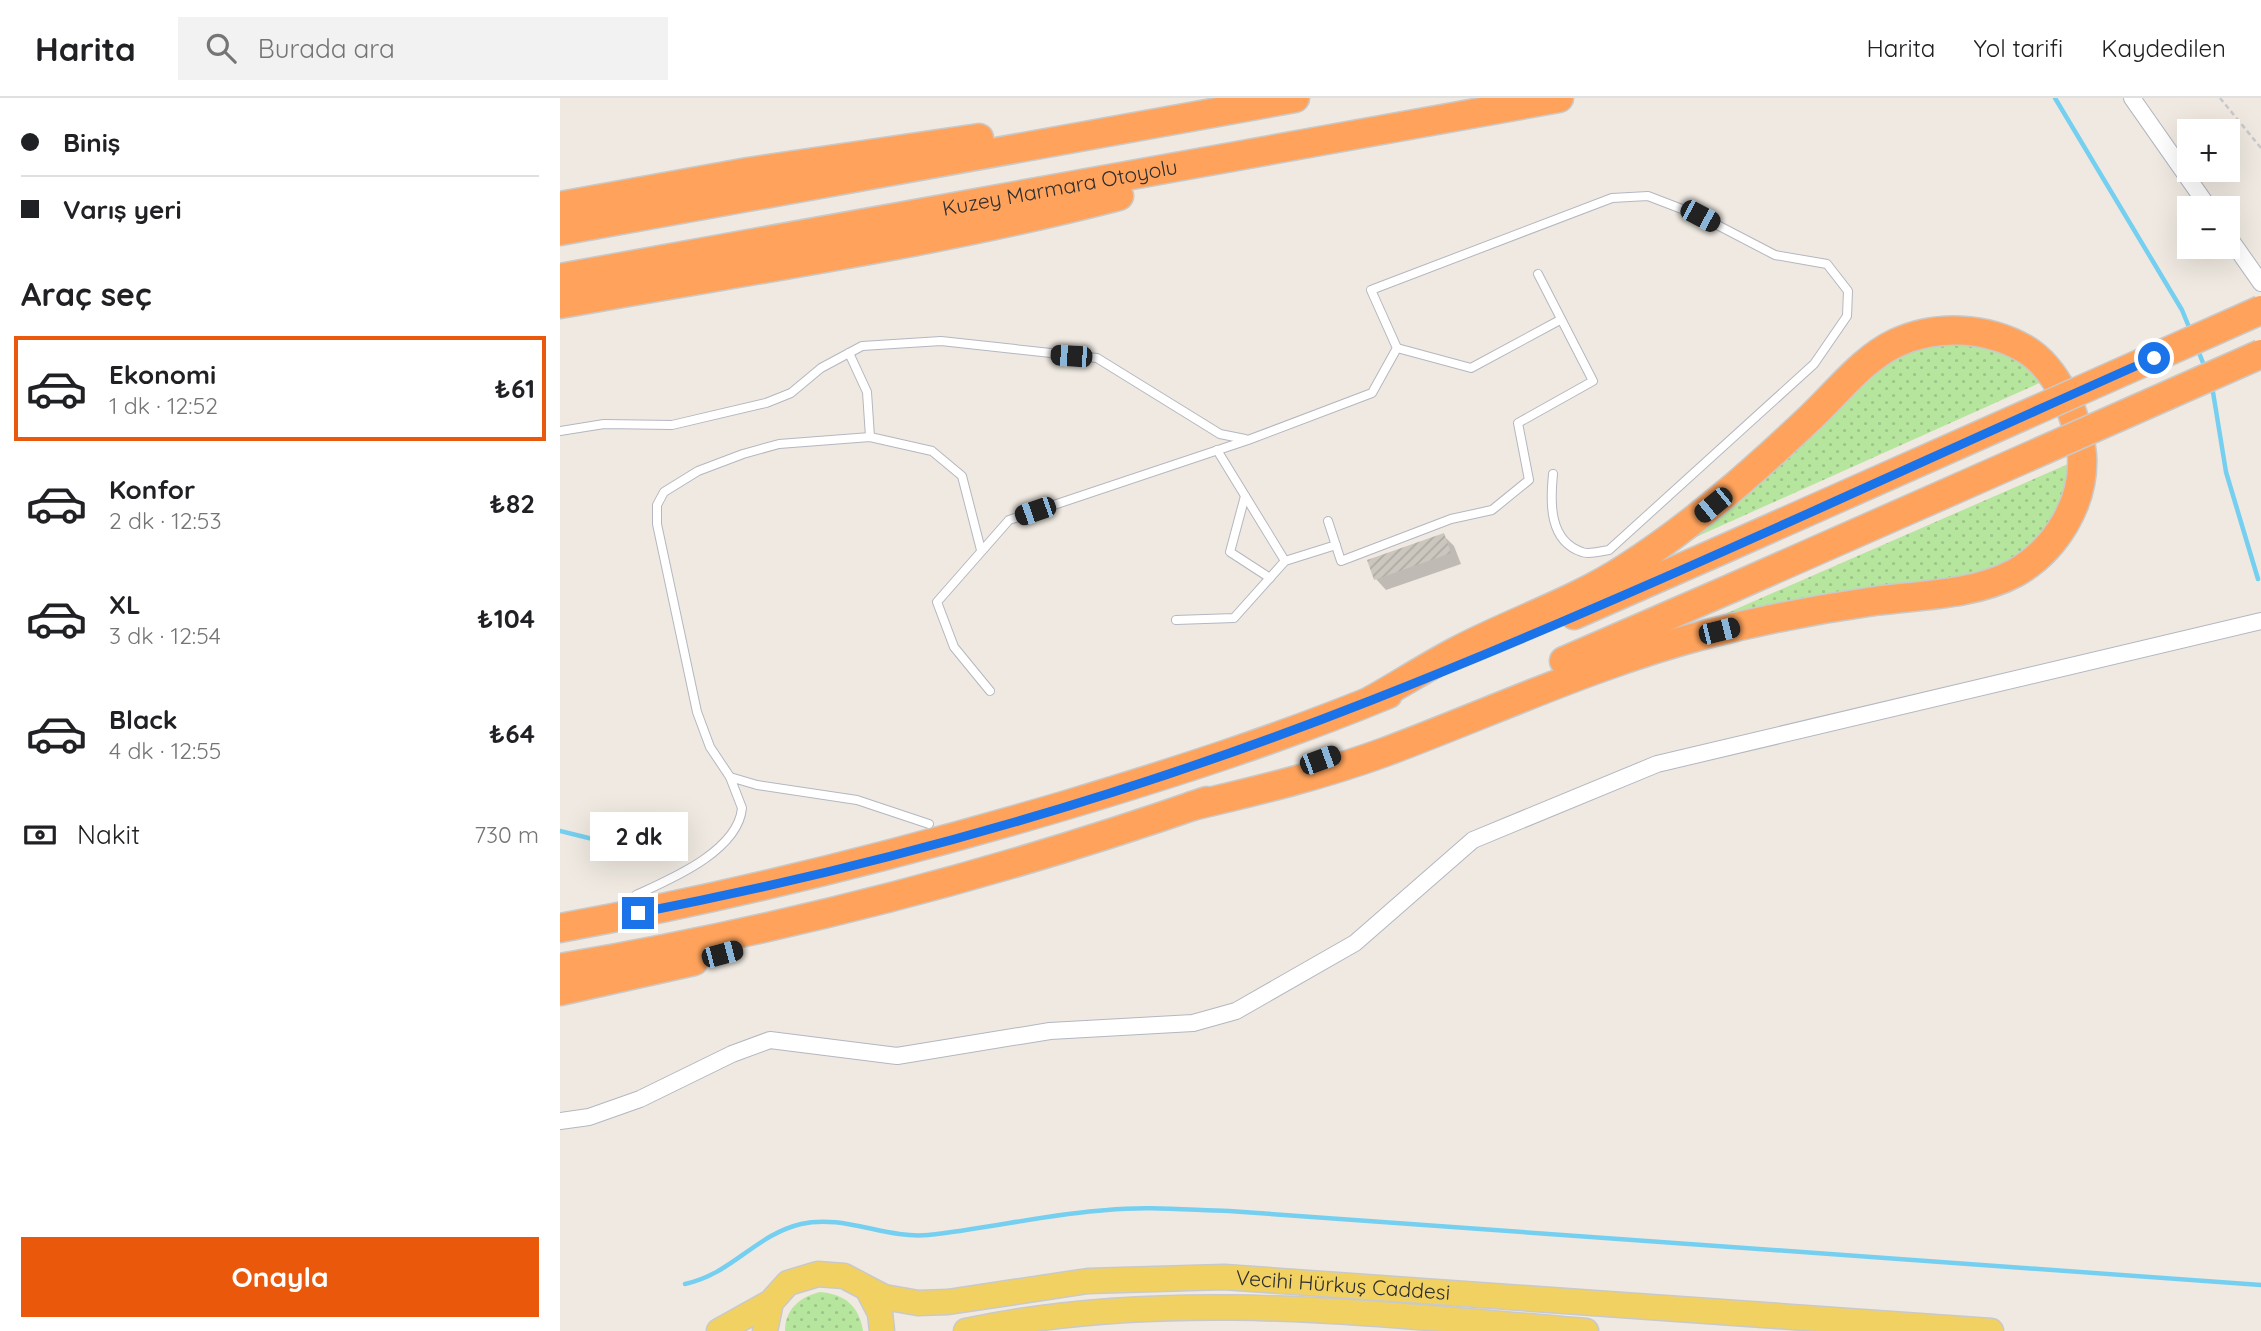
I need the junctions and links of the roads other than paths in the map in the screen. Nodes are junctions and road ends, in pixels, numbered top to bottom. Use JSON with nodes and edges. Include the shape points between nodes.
{"nodes":[{"id":1,"x":1296,"y":98,"type":"edge"},
{"id":2,"x":1559,"y":98,"type":"edge"},
{"id":3,"x":2132,"y":98,"type":"edge"},
{"id":4,"x":1167,"y":122,"type":"junction"},
{"id":5,"x":1214,"y":162,"type":"junction"},
{"id":6,"x":2201,"y":196,"type":"edge"},
{"id":7,"x":560,"y":206,"type":"edge"},
{"id":8,"x":560,"y":231,"type":"edge"},
{"id":9,"x":2240,"y":253,"type":"edge"},
{"id":10,"x":1538,"y":274,"type":"dead end"},
{"id":11,"x":560,"y":278,"type":"edge"},
{"id":12,"x":2261,"y":283,"type":"edge"},
{"id":13,"x":560,"y":304,"type":"edge"},
{"id":14,"x":2261,"y":310,"type":"edge"},
{"id":15,"x":1560,"y":320,"type":"junction"},
{"id":16,"x":1397,"y":348,"type":"junction"},
{"id":17,"x":849,"y":353,"type":"junction"},
{"id":18,"x":2261,"y":354,"type":"edge"},
{"id":19,"x":560,"y":431,"type":"edge"},
{"id":20,"x":870,"y":437,"type":"junction"},
{"id":21,"x":1248,"y":440,"type":"junction"},
{"id":22,"x":1217,"y":450,"type":"junction"},
{"id":23,"x":1553,"y":474,"type":"dead end"},
{"id":24,"x":1245,"y":496,"type":"junction"},
{"id":25,"x":1328,"y":522,"type":"dead end"},
{"id":26,"x":1336,"y":545,"type":"junction"},
{"id":27,"x":981,"y":550,"type":"junction"},
{"id":28,"x":1285,"y":561,"type":"junction"},
{"id":29,"x":1270,"y":578,"type":"junction"},
{"id":30,"x":1176,"y":620,"type":"dead end"},
{"id":31,"x":2261,"y":621,"type":"edge"},
{"id":32,"x":990,"y":691,"type":"dead end"},
{"id":33,"x":1372,"y":700,"type":"junction"},
{"id":34,"x":1265,"y":740,"type":"junction"},
{"id":35,"x":730,"y":776,"type":"junction"},
{"id":36,"x":1192,"y":806,"type":"junction"},
{"id":37,"x":929,"y":824,"type":"junction"},
{"id":38,"x":916,"y":889,"type":"junction"},
{"id":39,"x":636,"y":895,"type":"junction"},
{"id":40,"x":560,"y":908,"type":"edge"},
{"id":41,"x":560,"y":928,"type":"edge"},
{"id":42,"x":560,"y":968,"type":"edge"},
{"id":43,"x":560,"y":991,"type":"edge"},
{"id":44,"x":560,"y":1121,"type":"edge"},
{"id":45,"x":868,"y":1290,"type":"junction"},
{"id":46,"x":771,"y":1301,"type":"junction"},
{"id":47,"x":1460,"y":1326,"type":"edge"},
{"id":48,"x":719,"y":1331,"type":"edge"},
{"id":49,"x":765,"y":1331,"type":"edge"},
{"id":50,"x":882,"y":1331,"type":"edge"},
{"id":51,"x":966,"y":1331,"type":"edge"},
{"id":52,"x":1586,"y":1331,"type":"edge"},
{"id":53,"x":1991,"y":1331,"type":"edge"}],
"edges":[{"from":1,"to":4,"type":"highway"},
{"from":2,"to":5,"type":"highway","name":"Kuzey Marmara Otoyolu"},
{"from":3,"to":6,"type":"street"},
{"from":4,"to":7,"type":"highway","via":[[1080,126],[911,147]]},
{"from":4,"to":8,"type":"highway"},
{"from":5,"to":11,"type":"highway","name":"Kuzey Marmara Otoyolu"},
{"from":5,"to":13,"type":"highway","via":[[1140,191],[1040,217]]},
{"from":9,"to":12,"type":"street"},
{"from":10,"to":15,"type":"lane"},
{"from":14,"to":33,"type":"highway","bridge":true},
{"from":15,"to":16,"type":"lane","via":[[1471,368]]},
{"from":15,"to":26,"type":"lane","via":[[1593,381],[1518,423],[1529,480],[1492,510],[1451,519],[1341,561]]},
{"from":16,"to":21,"type":"lane","via":[[1372,393]]},
{"from":16,"to":23,"type":"lane","via":[[1371,290],[1612,198],[1648,196],[1700,216],[1775,255],[1827,264],[1848,291],[1847,316],[1814,364],[1609,550],[1584,554],[1567,543],[1556,528],[1550,498]]},
{"from":17,"to":19,"type":"lane","via":[[821,368],[791,393],[766,403],[673,425],[604,424]]},
{"from":17,"to":20,"type":"lane","via":[[867,392]]},
{"from":17,"to":21,"type":"lane","via":[[862,346],[942,341],[1097,358],[1220,434]]},
{"from":18,"to":36,"type":"highway","bridge":true,"via":[[1434,717]]},
{"from":20,"to":27,"type":"lane","via":[[932,451],[962,476]]},
{"from":20,"to":35,"type":"lane","via":[[779,444],[743,454],[698,471],[664,492],[657,505],[657,524],[698,712],[710,747]]},
{"from":21,"to":22,"type":"lane"},
{"from":22,"to":24,"type":"lane"},
{"from":22,"to":27,"type":"lane","via":[[1009,520]]},
{"from":24,"to":28,"type":"lane"},
{"from":24,"to":29,"type":"lane","via":[[1230,552]]},
{"from":25,"to":26,"type":"lane"},
{"from":26,"to":28,"type":"lane"},
{"from":27,"to":32,"type":"lane","via":[[937,602],[954,647]]},
{"from":28,"to":29,"type":"lane"},
{"from":29,"to":30,"type":"lane","via":[[1234,618]]},
{"from":31,"to":44,"type":"street","via":[[1657,764],[1473,840],[1354,943],[1236,1011],[1192,1023],[1050,1031],[897,1056],[770,1040],[640,1099],[589,1117]]},
{"from":33,"to":34,"type":"highway"},
{"from":33,"to":36,"type":"highway","via":[[1455,651],[1601,582],[1682,530],[1729,493],[1866,363],[1896,343],[1955,330],[2007,340],[2041,361],[2074,416],[2082,455],[2076,501],[2044,551],[2013,574],[1977,586],[1826,608],[1693,638],[1606,664],[1379,754],[1275,787]]},
{"from":34,"to":37,"type":"highway"},
{"from":34,"to":41,"type":"highway","via":[[1115,790],[876,858],[751,890]]},
{"from":35,"to":37,"type":"lane","via":[[757,785],[857,800]]},
{"from":35,"to":39,"type":"lane","via":[[742,808],[733,833],[677,877]]},
{"from":36,"to":38,"type":"highway"},
{"from":37,"to":39,"type":"highway"},
{"from":38,"to":42,"type":"highway"},
{"from":38,"to":43,"type":"highway","via":[[768,942]]},
{"from":39,"to":40,"type":"highway"},
{"from":45,"to":46,"type":"main road","name":"Vecihi Hürkuş Caddesi","via":[[844,1276],[818,1274],[788,1283]]},
{"from":45,"to":50,"type":"main road","via":[[880,1313]]},
{"from":45,"to":53,"type":"main road","name":"Vecihi Hürkuş Caddesi","via":[[897,1301],[931,1304],[1088,1281],[1224,1277]]},
{"from":46,"to":48,"type":"main road","name":"Vecihi Hürkuş Caddesi"},
{"from":46,"to":49,"type":"main road"},
{"from":47,"to":51,"type":"main road","name":"Vecihi Hürkuş Caddesi","via":[[1215,1306],[1096,1311]]},
{"from":47,"to":52,"type":"main road","name":"Vecihi Hürkuş Caddesi"}]}
